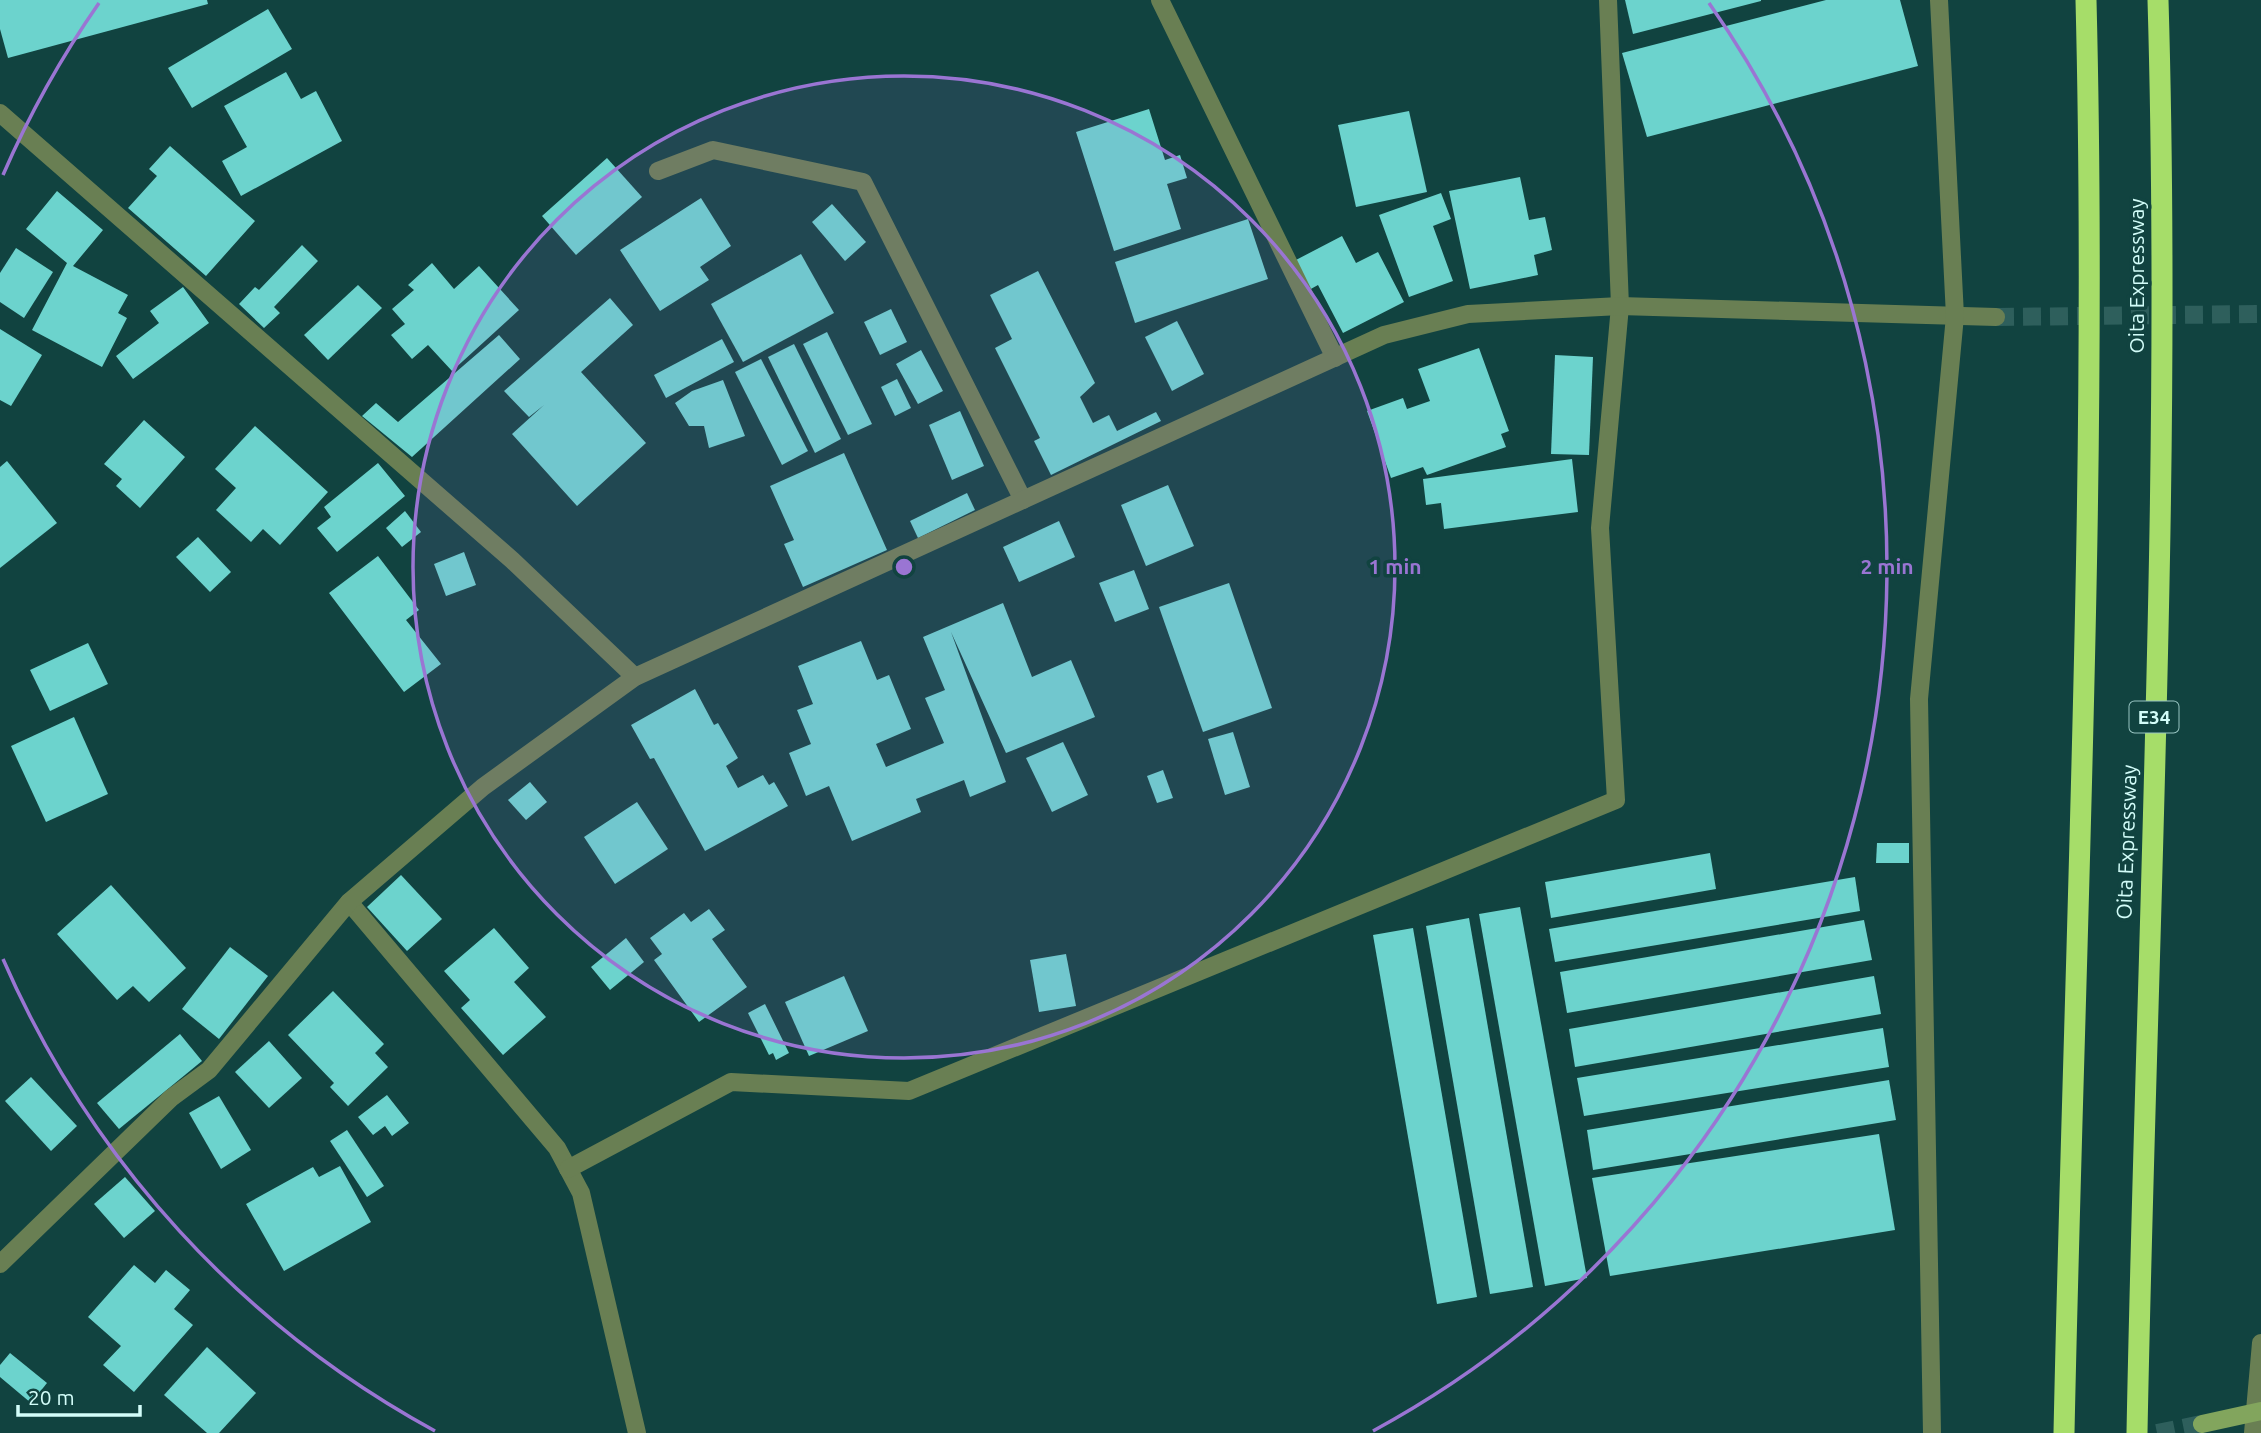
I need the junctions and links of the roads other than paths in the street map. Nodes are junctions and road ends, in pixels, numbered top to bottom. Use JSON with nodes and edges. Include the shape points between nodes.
{"nodes":[{"id":1,"x":1160,"y":0,"type":"edge"},
{"id":2,"x":1608,"y":0,"type":"edge"},
{"id":3,"x":1939,"y":0,"type":"edge"},
{"id":4,"x":2086,"y":0,"type":"edge"},
{"id":5,"x":2158,"y":0,"type":"edge"},
{"id":6,"x":0,"y":113,"type":"edge"},
{"id":7,"x":659,"y":171,"type":"dead end"},
{"id":8,"x":1620,"y":306,"type":"junction"},
{"id":9,"x":1955,"y":316,"type":"junction"},
{"id":10,"x":1996,"y":317,"type":"tunnel mouth"},
{"id":11,"x":1335,"y":358,"type":"junction"},
{"id":12,"x":1023,"y":500,"type":"junction"},
{"id":13,"x":635,"y":677,"type":"junction"},
{"id":14,"x":349,"y":902,"type":"junction"},
{"id":15,"x":568,"y":1169,"type":"junction"},
{"id":16,"x":0,"y":1264,"type":"edge"},
{"id":17,"x":2261,"y":1343,"type":"edge"},
{"id":18,"x":2257,"y":1412,"type":"edge"},
{"id":19,"x":2202,"y":1424,"type":"tunnel mouth"},
{"id":20,"x":637,"y":1433,"type":"edge"},
{"id":21,"x":1932,"y":1433,"type":"edge"},
{"id":22,"x":2064,"y":1433,"type":"edge"},
{"id":23,"x":2137,"y":1433,"type":"edge"},
{"id":24,"x":2253,"y":1433,"type":"edge"}],
"edges":[{"from":1,"to":11,"type":"street"},
{"from":2,"to":8,"type":"street"},
{"from":3,"to":9,"type":"street"},
{"from":4,"to":22,"type":"highway","via":[[2090,127],[2088,531]]},
{"from":5,"to":23,"type":"highway","name":"Oita Expressway","number":"E34","via":[[2162,124],[2160,539]]},
{"from":6,"to":13,"type":"street","via":[[512,560]]},
{"from":7,"to":12,"type":"street","via":[[713,150],[863,181]]},
{"from":8,"to":9,"type":"street"},
{"from":8,"to":11,"type":"street","via":[[1468,314],[1384,335]]},
{"from":8,"to":15,"type":"street","via":[[1600,528],[1616,800],[909,1091],[731,1082]]},
{"from":9,"to":10,"type":"street"},
{"from":9,"to":21,"type":"street","via":[[1919,699]]},
{"from":11,"to":12,"type":"street"},
{"from":12,"to":13,"type":"street"},
{"from":13,"to":14,"type":"street","via":[[483,787]]},
{"from":14,"to":15,"type":"street","via":[[557,1148]]},
{"from":14,"to":16,"type":"street","via":[[209,1070],[171,1098]]},
{"from":15,"to":20,"type":"street","via":[[581,1193]]},
{"from":17,"to":18,"type":"street"},
{"from":18,"to":19,"type":"street"},
{"from":18,"to":24,"type":"street"}]}
